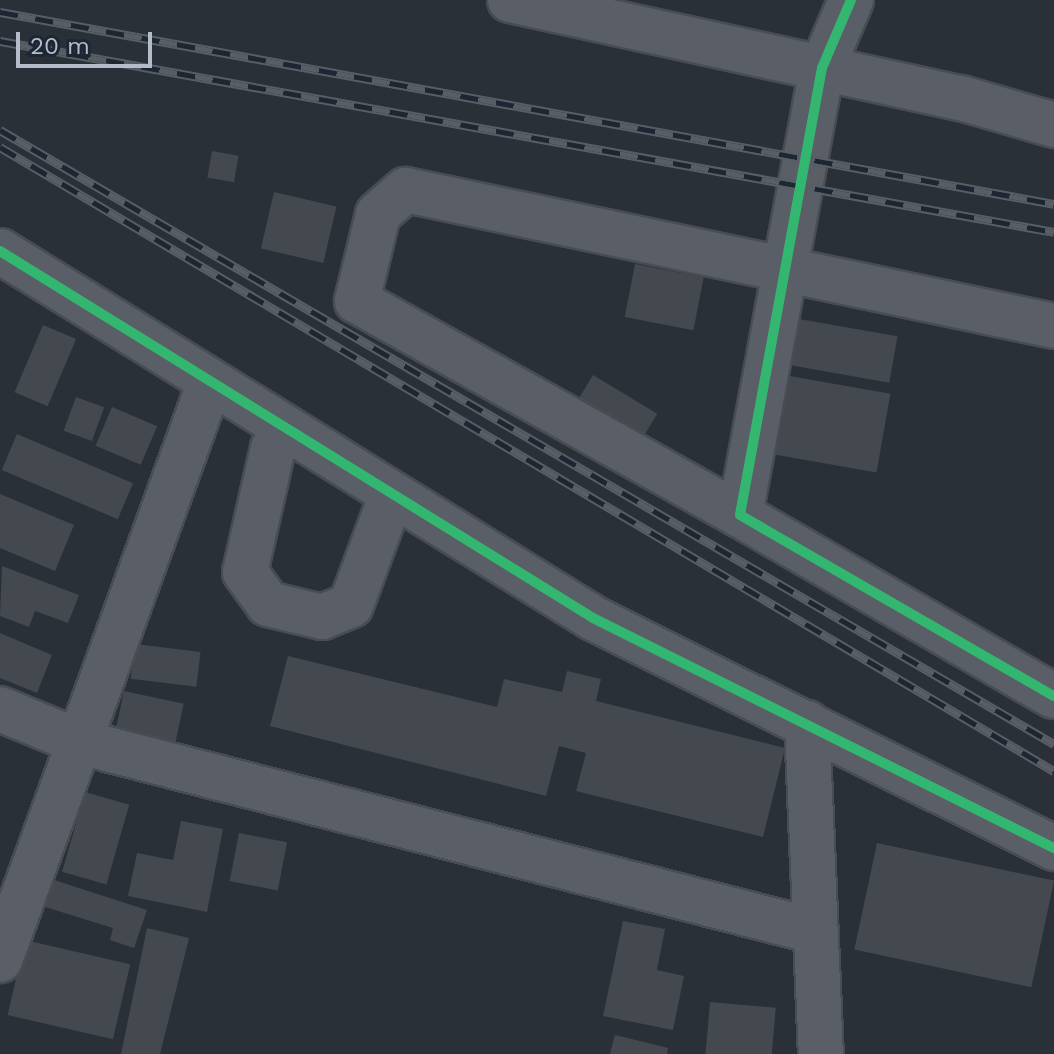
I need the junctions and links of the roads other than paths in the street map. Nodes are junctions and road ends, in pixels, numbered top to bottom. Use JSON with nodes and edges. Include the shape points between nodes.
{"nodes":[{"id":1,"x":510,"y":0,"type":"edge"},
{"id":2,"x":851,"y":0,"type":"edge"},
{"id":3,"x":822,"y":68,"type":"junction"},
{"id":4,"x":1054,"y":125,"type":"edge"},
{"id":5,"x":0,"y":251,"type":"edge"},
{"id":6,"x":786,"y":276,"type":"junction"},
{"id":7,"x":1054,"y":326,"type":"edge"},
{"id":8,"x":210,"y":382,"type":"junction"},
{"id":9,"x":286,"y":428,"type":"junction"},
{"id":10,"x":392,"y":494,"type":"junction"},
{"id":11,"x":740,"y":515,"type":"junction"},
{"id":12,"x":1054,"y":696,"type":"edge"},
{"id":13,"x":0,"y":709,"type":"edge"},
{"id":14,"x":807,"y":723,"type":"junction"},
{"id":15,"x":80,"y":742,"type":"junction"},
{"id":16,"x":1054,"y":848,"type":"edge"},
{"id":17,"x":814,"y":931,"type":"junction"},
{"id":18,"x":4,"y":935,"type":"edge"},
{"id":19,"x":821,"y":1054,"type":"edge"}],
"edges":[{"from":1,"to":3,"type":"street"},
{"from":2,"to":3,"type":"street"},
{"from":3,"to":4,"type":"street"},
{"from":3,"to":6,"type":"street"},
{"from":5,"to":8,"type":"street"},
{"from":6,"to":7,"type":"street"},
{"from":6,"to":11,"type":"street"},
{"from":6,"to":11,"type":"street","via":[[406,190],[378,214],[357,301]]},
{"from":8,"to":9,"type":"street"},
{"from":8,"to":15,"type":"street"},
{"from":9,"to":10,"type":"street"},
{"from":9,"to":10,"type":"street","via":[[273,448],[245,572],[248,586],[268,604],[322,617],[351,605]]},
{"from":10,"to":14,"type":"street","via":[[593,618]]},
{"from":11,"to":12,"type":"street"},
{"from":13,"to":15,"type":"street"},
{"from":14,"to":16,"type":"street"},
{"from":14,"to":17,"type":"street"},
{"from":15,"to":17,"type":"street"},
{"from":15,"to":18,"type":"street"},
{"from":17,"to":19,"type":"street"}]}
